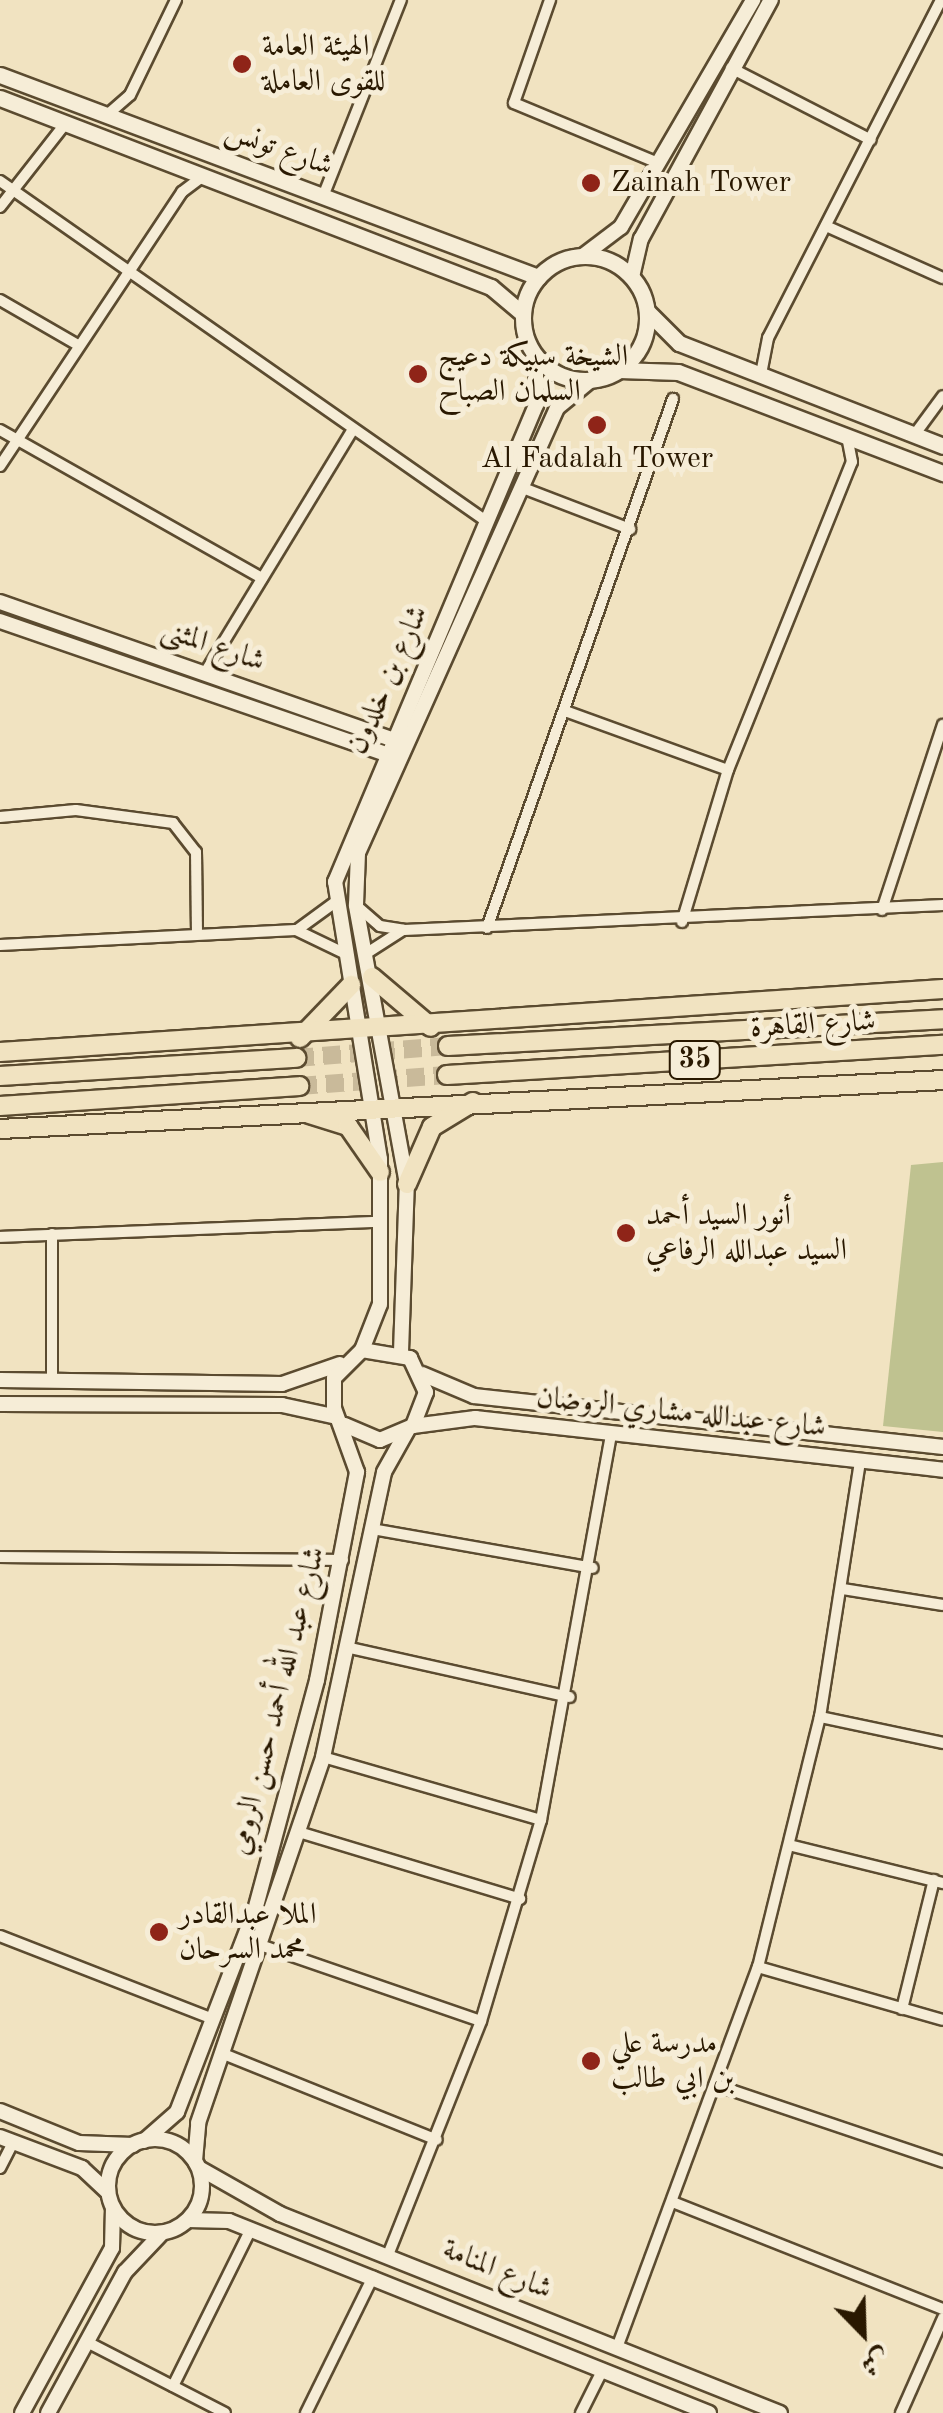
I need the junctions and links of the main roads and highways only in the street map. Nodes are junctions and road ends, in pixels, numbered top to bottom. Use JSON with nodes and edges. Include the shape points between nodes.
{"nodes":[{"id":1,"x":0,"y":76,"type":"edge"},
{"id":2,"x":0,"y":98,"type":"edge"},
{"id":3,"x":432,"y":238,"type":"junction"},
{"id":4,"x":416,"y":260,"type":"junction"},
{"id":5,"x":538,"y":278,"type":"junction"},
{"id":6,"x":648,"y":312,"type":"junction"},
{"id":7,"x":523,"y":314,"type":"junction"},
{"id":8,"x":720,"y":359,"type":"junction"},
{"id":9,"x":619,"y":370,"type":"junction"},
{"id":10,"x":694,"y":379,"type":"junction"},
{"id":11,"x":943,"y":445,"type":"edge"},
{"id":12,"x":943,"y":473,"type":"edge"},
{"id":13,"x":372,"y":978,"type":"road end"},
{"id":14,"x":351,"y":985,"type":"road end"},
{"id":15,"x":943,"y":990,"type":"edge"},
{"id":16,"x":943,"y":1019,"type":"edge"},
{"id":17,"x":431,"y":1028,"type":"junction"},
{"id":18,"x":300,"y":1038,"type":"junction"},
{"id":19,"x":943,"y":1045,"type":"edge"},
{"id":20,"x":448,"y":1046,"type":"tunnel mouth"},
{"id":21,"x":0,"y":1052,"type":"edge"},
{"id":22,"x":296,"y":1058,"type":"tunnel mouth"},
{"id":23,"x":447,"y":1074,"type":"tunnel mouth"},
{"id":24,"x":0,"y":1076,"type":"edge"},
{"id":25,"x":943,"y":1080,"type":"edge"},
{"id":26,"x":300,"y":1086,"type":"tunnel mouth"},
{"id":27,"x":478,"y":1100,"type":"junction"},
{"id":28,"x":0,"y":1106,"type":"edge"},
{"id":29,"x":289,"y":1110,"type":"junction"},
{"id":30,"x":0,"y":1129,"type":"edge"},
{"id":31,"x":380,"y":1172,"type":"road end"},
{"id":32,"x":407,"y":1184,"type":"road end"}],
"edges":[{"from":1,"to":3,"type":"main road","name":"شارع تونس"},
{"from":2,"to":4,"type":"main road","name":"شارع تونس"},
{"from":3,"to":4,"type":"main road","via":[[438,255]]},
{"from":3,"to":5,"type":"main road","name":"شارع تونس"},
{"from":4,"to":7,"type":"main road","name":"شارع تونس","via":[[491,287]]},
{"from":5,"to":6,"type":"main road","via":[[584,255],[632,276]]},
{"from":5,"to":7,"type":"main road"},
{"from":6,"to":8,"type":"main road","via":[[671,339]]},
{"from":6,"to":9,"type":"main road","via":[[642,345]]},
{"from":7,"to":9,"type":"main road","via":[[536,356],[555,372],[591,380]]},
{"from":8,"to":10,"type":"main road","via":[[696,359]]},
{"from":8,"to":11,"type":"main road"},
{"from":9,"to":10,"type":"main road"},
{"from":10,"to":12,"type":"main road"},
{"from":13,"to":17,"type":"main road"},
{"from":14,"to":18,"type":"main road"},
{"from":15,"to":17,"type":"main road"},
{"from":16,"to":20,"type":"main road","name":"شارع القاهرة","number":"35"},
{"from":17,"to":18,"type":"main road"},
{"from":18,"to":21,"type":"main road"},
{"from":19,"to":23,"type":"main road","name":"شارع القاهرة","number":"35"},
{"from":22,"to":24,"type":"main road"},
{"from":25,"to":27,"type":"main road"},
{"from":26,"to":28,"type":"main road"},
{"from":27,"to":29,"type":"main road"},
{"from":27,"to":32,"type":"main road","via":[[432,1128]]},
{"from":29,"to":30,"type":"main road"},
{"from":29,"to":31,"type":"main road","via":[[348,1126]]}]}
